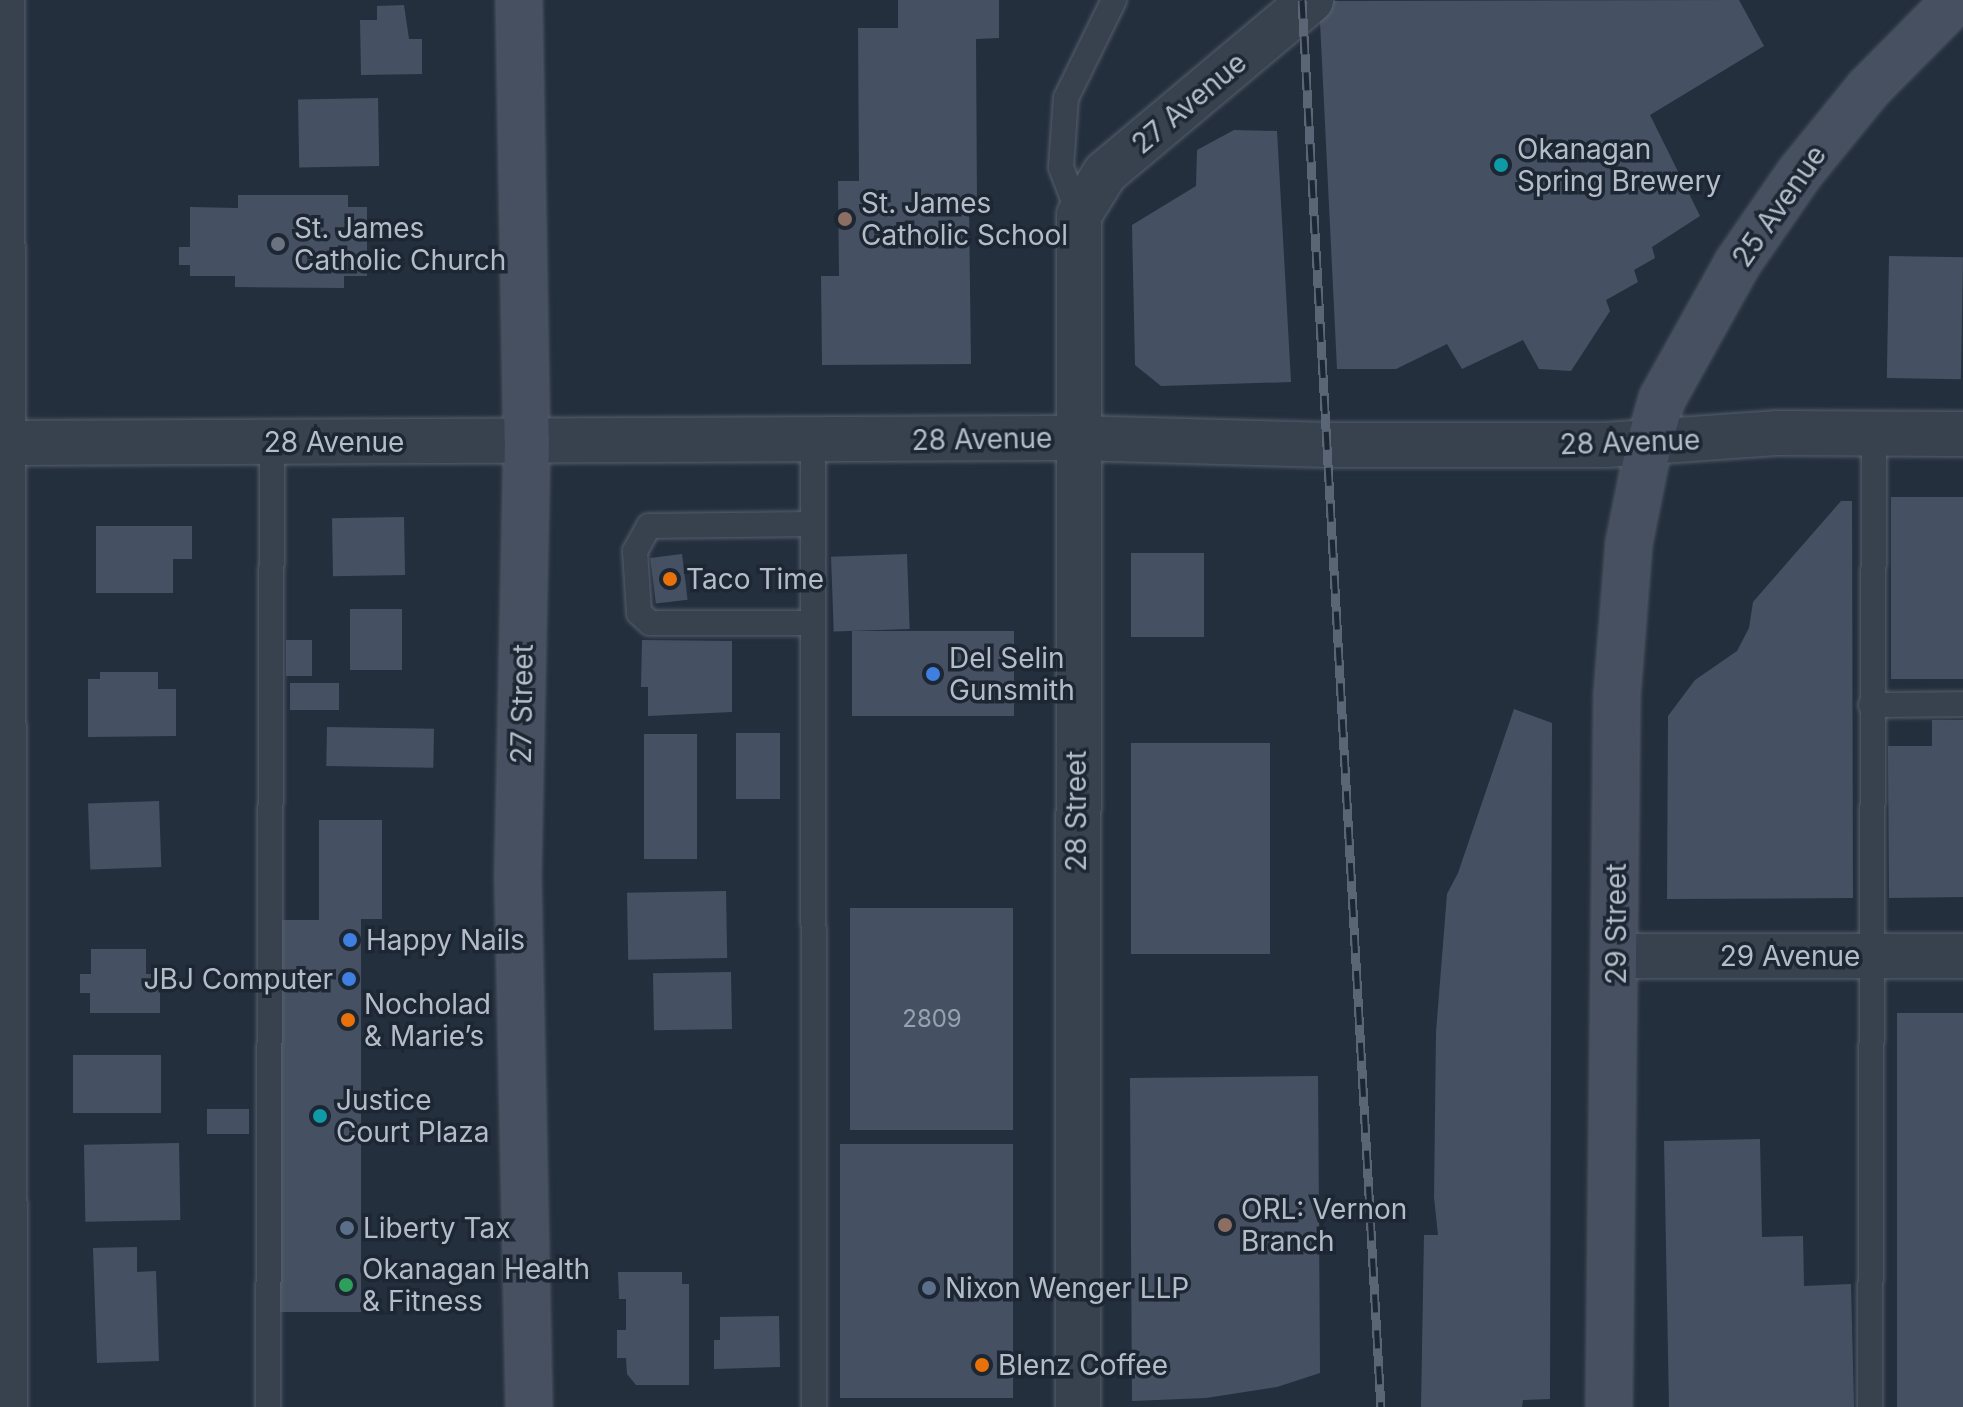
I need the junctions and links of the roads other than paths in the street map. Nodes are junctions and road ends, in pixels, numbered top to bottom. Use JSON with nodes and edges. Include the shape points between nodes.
{"nodes":[{"id":1,"x":2,"y":0,"type":"edge"},
{"id":2,"x":519,"y":0,"type":"edge"},
{"id":3,"x":1114,"y":0,"type":"edge"},
{"id":4,"x":1311,"y":0,"type":"edge"},
{"id":5,"x":1956,"y":0,"type":"edge"},
{"id":6,"x":1079,"y":215,"type":"junction"},
{"id":7,"x":1874,"y":433,"type":"junction"},
{"id":8,"x":1963,"y":434,"type":"edge"},
{"id":9,"x":1076,"y":438,"type":"junction"},
{"id":10,"x":527,"y":440,"type":"junction"},
{"id":11,"x":813,"y":441,"type":"junction"},
{"id":12,"x":2,"y":443,"type":"edge"},
{"id":13,"x":272,"y":443,"type":"junction"},
{"id":14,"x":1649,"y":444,"type":"junction"},
{"id":15,"x":813,"y":524,"type":"junction"},
{"id":16,"x":813,"y":623,"type":"junction"},
{"id":17,"x":1963,"y":704,"type":"edge"},
{"id":18,"x":1871,"y":705,"type":"junction"},
{"id":19,"x":1616,"y":956,"type":"junction"},
{"id":20,"x":1872,"y":956,"type":"junction"},
{"id":21,"x":1963,"y":956,"type":"edge"},
{"id":22,"x":1609,"y":1363,"type":"junction"},
{"id":23,"x":5,"y":1407,"type":"edge"},
{"id":24,"x":268,"y":1407,"type":"edge"},
{"id":25,"x":529,"y":1407,"type":"edge"},
{"id":26,"x":814,"y":1407,"type":"edge"},
{"id":27,"x":1078,"y":1407,"type":"edge"},
{"id":28,"x":1600,"y":1407,"type":"edge"},
{"id":29,"x":1609,"y":1407,"type":"edge"},
{"id":30,"x":1870,"y":1407,"type":"edge"}],
"edges":[{"from":1,"to":12,"type":"street"},
{"from":2,"to":10,"type":"street","name":"27 Street"},
{"from":3,"to":6,"type":"lane","via":[[1066,98],[1061,167]]},
{"from":4,"to":6,"type":"street","name":"27 Avenue","via":[[1105,173]]},
{"from":5,"to":14,"type":"street","name":"25 Avenue","via":[[1869,88],[1799,174],[1722,291],[1662,399]]},
{"from":6,"to":9,"type":"street","name":"28 Street"},
{"from":7,"to":8,"type":"street","name":"28 Avenue"},
{"from":7,"to":14,"type":"street","name":"28 Avenue","via":[[1776,433]]},
{"from":7,"to":18,"type":"lane"},
{"from":9,"to":11,"type":"street","name":"28 Avenue"},
{"from":9,"to":14,"type":"street","name":"28 Avenue","via":[[1329,445]]},
{"from":9,"to":27,"type":"street","name":"28 Street"},
{"from":10,"to":11,"type":"street","name":"28 Avenue"},
{"from":10,"to":13,"type":"street","name":"28 Avenue"},
{"from":10,"to":25,"type":"street","name":"27 Street","via":[[518,880]]},
{"from":11,"to":15,"type":"lane"},
{"from":12,"to":13,"type":"street","name":"28 Avenue"},
{"from":12,"to":23,"type":"street"},
{"from":13,"to":24,"type":"lane"},
{"from":14,"to":19,"type":"street","name":"29 Street","via":[[1629,543],[1617,695]]},
{"from":15,"to":16,"type":"lane"},
{"from":15,"to":16,"type":"lane","via":[[649,526],[635,551],[639,613],[650,623]]},
{"from":16,"to":26,"type":"lane"},
{"from":17,"to":18,"type":"lane"},
{"from":18,"to":20,"type":"lane"},
{"from":19,"to":20,"type":"street","name":"29 Avenue"},
{"from":19,"to":22,"type":"street","name":"29 Street"},
{"from":20,"to":21,"type":"street","name":"29 Avenue"},
{"from":20,"to":30,"type":"lane"},
{"from":22,"to":28,"type":"street"},
{"from":22,"to":29,"type":"street","name":"29 Street"}]}
